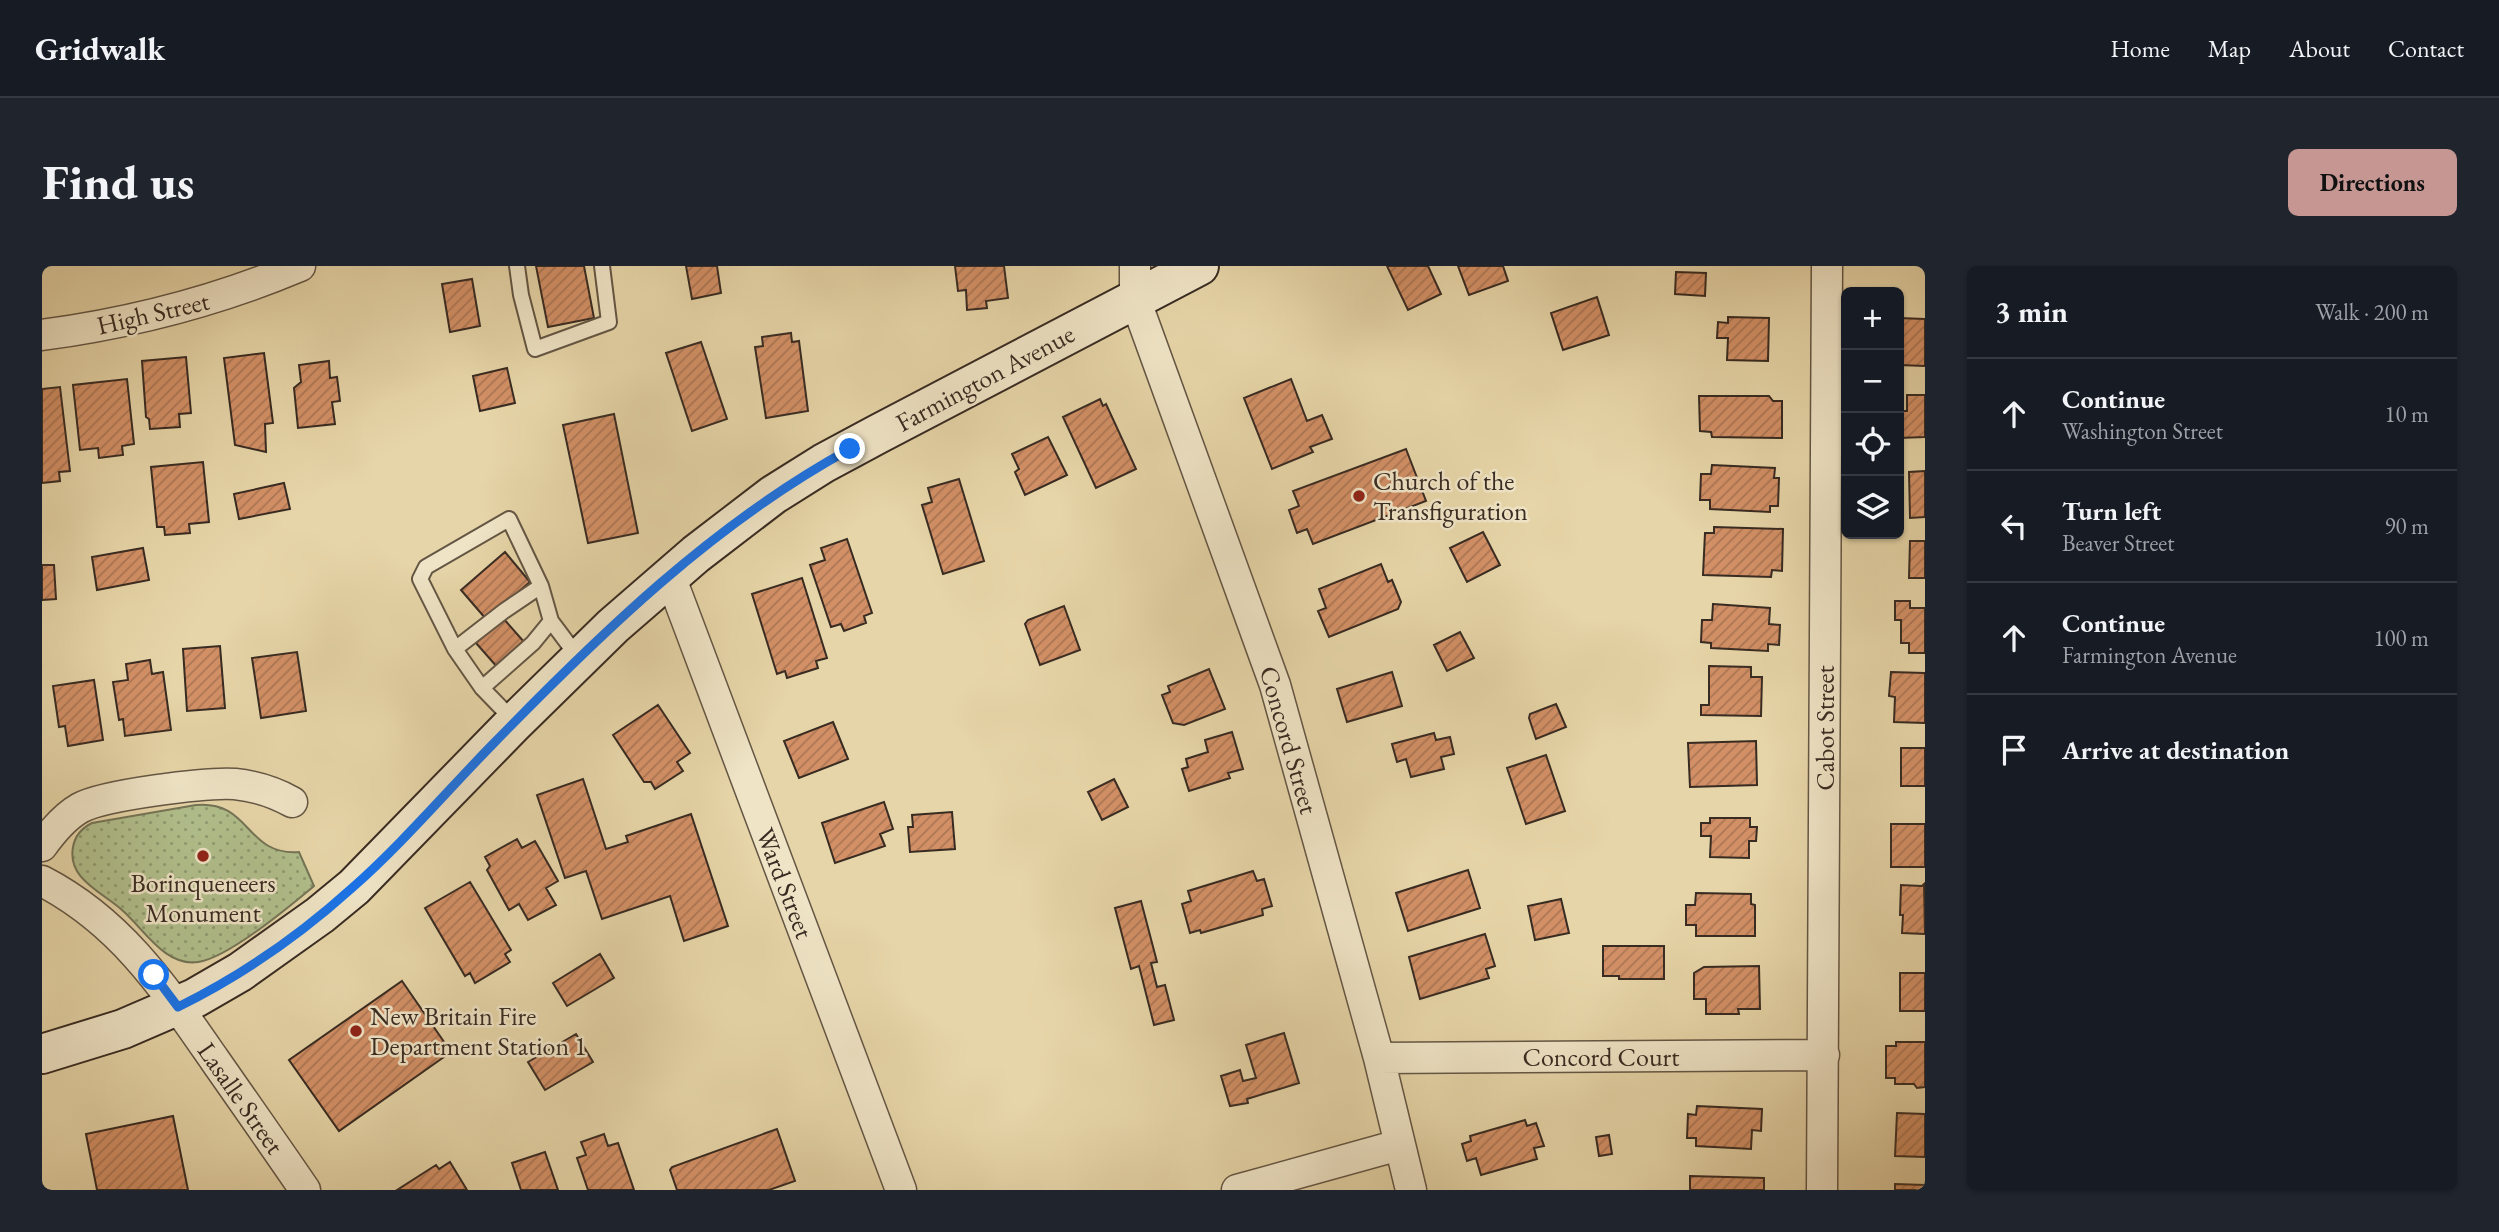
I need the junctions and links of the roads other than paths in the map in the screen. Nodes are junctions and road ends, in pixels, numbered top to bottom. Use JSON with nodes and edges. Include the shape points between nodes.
{"nodes":[{"id":1,"x":300,"y":266,"type":"edge"},
{"id":2,"x":516,"y":266,"type":"edge"},
{"id":3,"x":602,"y":266,"type":"edge"},
{"id":4,"x":1199,"y":266,"type":"edge"},
{"id":5,"x":1827,"y":266,"type":"edge"},
{"id":6,"x":1135,"y":283,"type":"edge"},
{"id":7,"x":42,"y":335,"type":"edge"},
{"id":8,"x":670,"y":576,"type":"junction"},
{"id":9,"x":541,"y":586,"type":"junction"},
{"id":10,"x":551,"y":621,"type":"junction"},
{"id":11,"x":455,"y":649,"type":"junction"},
{"id":12,"x":579,"y":658,"type":"junction"},
{"id":13,"x":482,"y":688,"type":"junction"},
{"id":14,"x":503,"y":734,"type":"junction"},
{"id":15,"x":292,"y":802,"type":"dead end"},
{"id":16,"x":42,"y":846,"type":"edge"},
{"id":17,"x":42,"y":880,"type":"edge"},
{"id":18,"x":178,"y":1007,"type":"junction"},
{"id":19,"x":42,"y":1055,"type":"edge"},
{"id":20,"x":1824,"y":1055,"type":"junction"},
{"id":21,"x":1379,"y":1058,"type":"junction"},
{"id":22,"x":1399,"y":1144,"type":"junction"},
{"id":23,"x":305,"y":1190,"type":"edge"},
{"id":24,"x":901,"y":1190,"type":"edge"},
{"id":25,"x":1237,"y":1190,"type":"edge"},
{"id":26,"x":1411,"y":1190,"type":"edge"},
{"id":27,"x":1822,"y":1190,"type":"edge"}],
"edges":[{"from":1,"to":7,"type":"street","name":"High Street","via":[[173,310]]},
{"from":2,"to":3,"type":"lane","via":[[535,348],[609,322]]},
{"from":4,"to":6,"type":"main road","name":"Farmington Avenue"},
{"from":5,"to":20,"type":"street","name":"Cabot Street"},
{"from":6,"to":8,"type":"main road","name":"Farmington Avenue","via":[[805,474]]},
{"from":6,"to":21,"type":"street","name":"Concord Street","via":[[1275,685]]},
{"from":8,"to":12,"type":"main road","name":"Farmington Avenue"},
{"from":8,"to":24,"type":"street","name":"Ward Street"},
{"from":9,"to":10,"type":"lane"},
{"from":9,"to":11,"type":"lane"},
{"from":9,"to":11,"type":"lane","via":[[509,519],[426,567],[420,579]]},
{"from":10,"to":12,"type":"lane"},
{"from":10,"to":13,"type":"lane"},
{"from":11,"to":13,"type":"lane"},
{"from":12,"to":14,"type":"main road","name":"Farmington Avenue"},
{"from":13,"to":14,"type":"lane"},
{"from":14,"to":18,"type":"main road","name":"Farmington Avenue","via":[[326,910],[240,972]]},
{"from":15,"to":16,"type":"street","via":[[233,784],[109,798],[70,814]]},
{"from":17,"to":18,"type":"street","name":"Lasalle Street","via":[[118,934]]},
{"from":18,"to":19,"type":"main road","name":"Farmington Avenue"},
{"from":18,"to":23,"type":"street","name":"Lasalle Street"},
{"from":20,"to":21,"type":"street","name":"Concord Court"},
{"from":20,"to":27,"type":"street","name":"Cabot Street"},
{"from":21,"to":22,"type":"street","name":"Concord Street"},
{"from":22,"to":25,"type":"street"},
{"from":22,"to":26,"type":"street","name":"Concord Street"}]}
